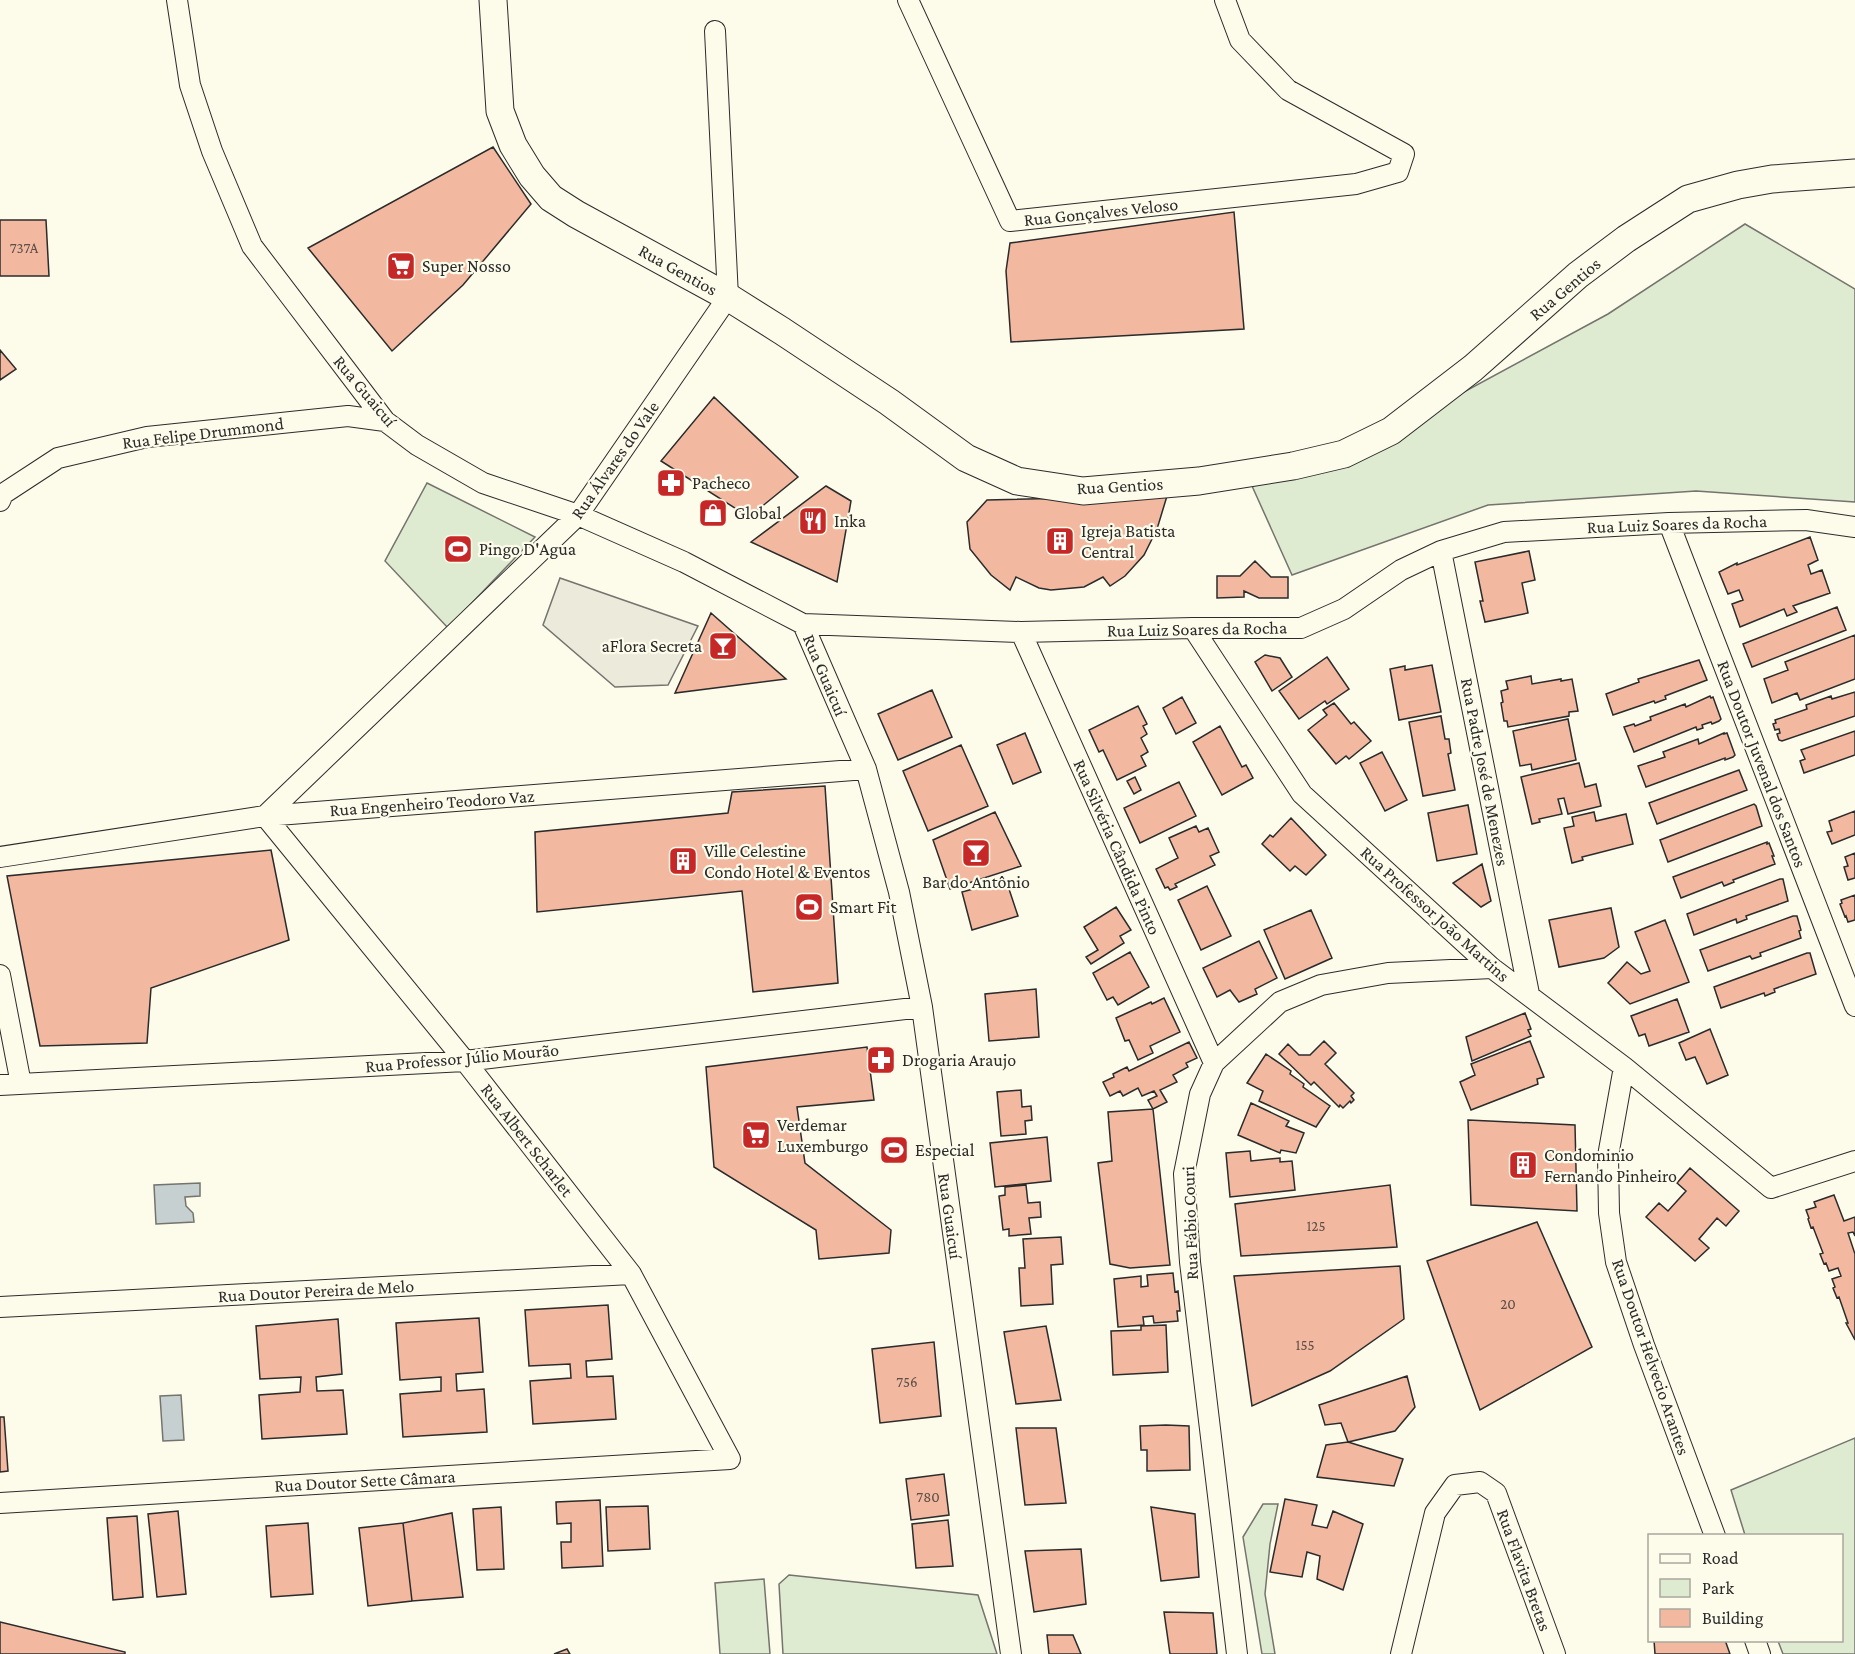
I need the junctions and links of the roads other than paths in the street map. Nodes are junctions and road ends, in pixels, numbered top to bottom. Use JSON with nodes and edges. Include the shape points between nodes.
{"nodes":[{"id":1,"x":177,"y":0,"type":"edge"},
{"id":2,"x":493,"y":0,"type":"edge"},
{"id":3,"x":909,"y":0,"type":"edge"},
{"id":4,"x":1225,"y":0,"type":"edge"},
{"id":5,"x":715,"y":31,"type":"dead end"},
{"id":6,"x":1855,"y":173,"type":"edge"},
{"id":7,"x":728,"y":297,"type":"junction"},
{"id":8,"x":385,"y":421,"type":"junction"},
{"id":9,"x":0,"y":501,"type":"edge"},
{"id":10,"x":578,"y":515,"type":"junction"},
{"id":11,"x":1670,"y":523,"type":"junction"},
{"id":12,"x":1855,"y":527,"type":"edge"},
{"id":13,"x":1441,"y":550,"type":"junction"},
{"id":14,"x":803,"y":624,"type":"junction"},
{"id":15,"x":1192,"y":628,"type":"junction"},
{"id":16,"x":1021,"y":632,"type":"junction"},
{"id":17,"x":866,"y":769,"type":"junction"},
{"id":18,"x":265,"y":816,"type":"junction"},
{"id":19,"x":0,"y":857,"type":"edge"},
{"id":20,"x":1492,"y":968,"type":"junction"},
{"id":21,"x":0,"y":975,"type":"edge"},
{"id":22,"x":1529,"y":994,"type":"junction"},
{"id":23,"x":1855,"y":1006,"type":"edge"},
{"id":24,"x":922,"y":1007,"type":"junction"},
{"id":25,"x":465,"y":1061,"type":"junction"},
{"id":26,"x":1214,"y":1063,"type":"junction"},
{"id":27,"x":1624,"y":1067,"type":"junction"},
{"id":28,"x":21,"y":1084,"type":"junction"},
{"id":29,"x":0,"y":1085,"type":"edge"},
{"id":30,"x":1855,"y":1161,"type":"edge"},
{"id":31,"x":631,"y":1274,"type":"junction"},
{"id":32,"x":0,"y":1307,"type":"edge"},
{"id":33,"x":730,"y":1459,"type":"joint"},
{"id":34,"x":0,"y":1503,"type":"edge"},
{"id":35,"x":1714,"y":1534,"type":"edge"},
{"id":36,"x":1011,"y":1654,"type":"edge"},
{"id":37,"x":1237,"y":1654,"type":"edge"},
{"id":38,"x":1401,"y":1654,"type":"edge"},
{"id":39,"x":1555,"y":1654,"type":"edge"}],
"edges":[{"from":1,"to":8,"type":"street","name":"Rua Guaicuí","via":[[190,86],[252,246]]},
{"from":2,"to":7,"type":"street","name":"Rua Gentios","via":[[500,111],[513,145],[532,176],[551,198],[576,214]]},
{"from":3,"to":4,"type":"street","name":"Rua Gonçalves Veloso","via":[[1010,221],[1356,184],[1398,172],[1404,154],[1288,90],[1240,40]]},
{"from":5,"to":7,"type":"street"},
{"from":6,"to":7,"type":"street","name":"Rua Gentios","via":[[1772,179],[1688,198],[1578,275],[1473,368],[1391,431],[1344,454],[1199,481],[1083,491],[1017,481],[966,458],[889,402]]},
{"from":7,"to":10,"type":"street","name":"Rua Álvares do Vale"},
{"from":8,"to":9,"type":"street","name":"Rua Felipe Drummond","via":[[348,416],[147,437],[58,458],[3,494]]},
{"from":8,"to":10,"type":"street","name":"Rua Guaicuí","via":[[417,445],[483,483]]},
{"from":10,"to":14,"type":"street","name":"Rua Guaicuí","via":[[684,562]]},
{"from":10,"to":18,"type":"street","name":"Rua Álvares do Vale"},
{"from":11,"to":12,"type":"street","name":"Rua Luiz Soares da Rocha","via":[[1806,520]]},
{"from":11,"to":13,"type":"street","name":"Rua Luiz Soares da Rocha","via":[[1503,532]]},
{"from":11,"to":23,"type":"street","name":"Rua Doutor Juvenal dos Santos"},
{"from":13,"to":15,"type":"street","name":"Rua Luiz Soares da Rocha","via":[[1401,570],[1344,609],[1301,628]]},
{"from":13,"to":22,"type":"street","name":"Rua Padre José de Menezes"},
{"from":14,"to":16,"type":"street","name":"Rua Luiz Soares da Rocha"},
{"from":14,"to":17,"type":"street","name":"Rua Guaicuí"},
{"from":15,"to":16,"type":"street","name":"Rua Luiz Soares da Rocha"},
{"from":15,"to":20,"type":"street","name":"Rua Professor João Martins","via":[[1302,794]]},
{"from":16,"to":26,"type":"street","name":"Rua Silvéria Cândida Pinto"},
{"from":17,"to":18,"type":"street","name":"Rua Engenheiro Teodoro Vaz"},
{"from":17,"to":24,"type":"street","name":"Rua Guaicuí","via":[[899,892]]},
{"from":18,"to":19,"type":"street","name":"Rua Engenheiro Teodoro Vaz"},
{"from":18,"to":25,"type":"street","name":"Rua Albert Scharlet"},
{"from":20,"to":22,"type":"street","name":"Rua Professor João Martins"},
{"from":20,"to":26,"type":"street","name":"Rua Fábio Couri","via":[[1388,973],[1321,985],[1280,1002]]},
{"from":21,"to":28,"type":"street"},
{"from":22,"to":27,"type":"street","name":"Rua Professor João Martins"},
{"from":24,"to":25,"type":"street","name":"Rua Professor Júlio Mourão"},
{"from":24,"to":36,"type":"street","name":"Rua Guaicuí"},
{"from":25,"to":28,"type":"street","name":"Rua Professor Júlio Mourão"},
{"from":25,"to":31,"type":"street","name":"Rua Albert Scharlet"},
{"from":26,"to":37,"type":"street","name":"Rua Fábio Couri","via":[[1200,1094],[1184,1174],[1190,1262]]},
{"from":27,"to":30,"type":"street","name":"Rua Professor João Martins","via":[[1771,1188]]},
{"from":27,"to":35,"type":"street","name":"Rua Doutor Helvecio Arantes","via":[[1608,1156],[1609,1213],[1616,1262]]},
{"from":28,"to":29,"type":"street","name":"Rua Professor Júlio Mourão"},
{"from":31,"to":32,"type":"street","name":"Rua Doutor Pereira de Melo"},
{"from":31,"to":33,"type":"street","name":"Rua Albert Scharlet"},
{"from":33,"to":34,"type":"street","name":"Rua Doutor Sette Câmara"},
{"from":38,"to":39,"type":"street","name":"Rua Flavita Bretas","via":[[1435,1513],[1455,1485],[1480,1482],[1496,1493]]}]}
